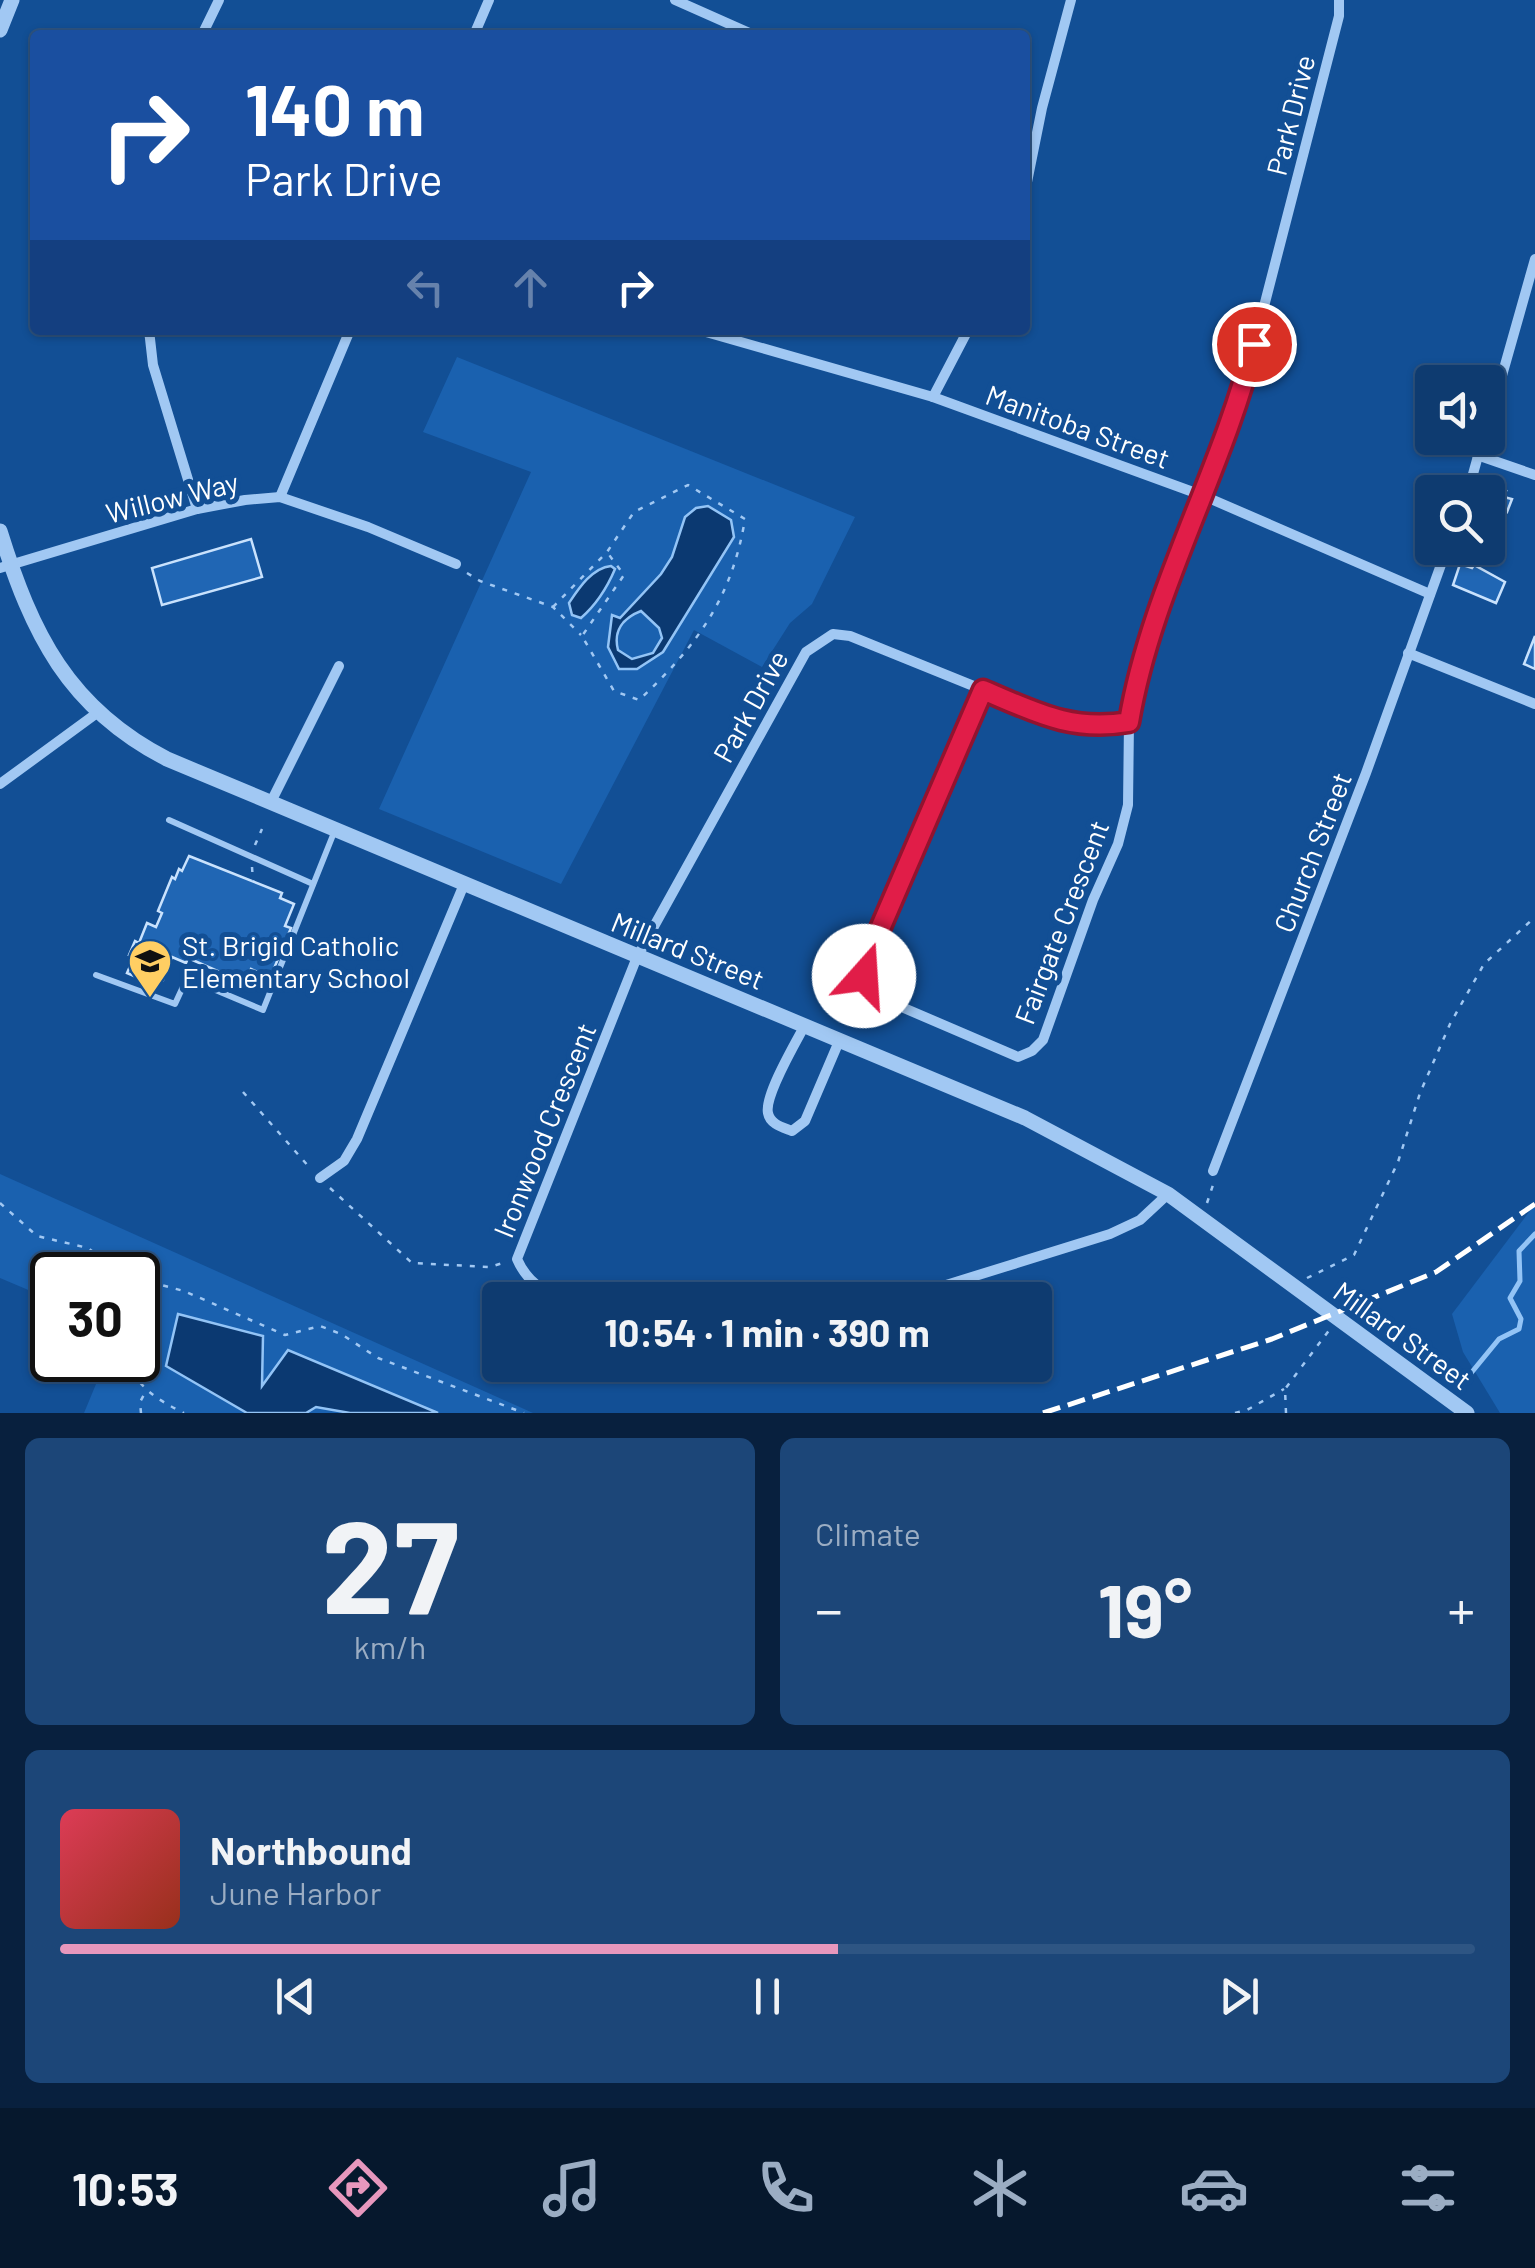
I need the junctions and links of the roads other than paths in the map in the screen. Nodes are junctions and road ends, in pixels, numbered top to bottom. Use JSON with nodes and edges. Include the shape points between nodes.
{"nodes":[{"id":1,"x":12,"y":0,"type":"edge"},
{"id":2,"x":219,"y":0,"type":"edge"},
{"id":3,"x":489,"y":0,"type":"edge"},
{"id":4,"x":674,"y":0,"type":"edge"},
{"id":5,"x":714,"y":0,"type":"edge"},
{"id":6,"x":1071,"y":0,"type":"edge"},
{"id":7,"x":1340,"y":0,"type":"edge"},
{"id":8,"x":708,"y":15,"type":"junction"},
{"id":9,"x":0,"y":30,"type":"edge"},
{"id":10,"x":204,"y":30,"type":"edge"},
{"id":11,"x":476,"y":30,"type":"edge"},
{"id":12,"x":742,"y":30,"type":"edge"},
{"id":13,"x":1030,"y":149,"type":"edge"},
{"id":14,"x":1535,"y":260,"type":"edge"},
{"id":15,"x":1532,"y":283,"type":"edge"},
{"id":16,"x":149,"y":335,"type":"edge"},
{"id":17,"x":348,"y":335,"type":"edge"},
{"id":18,"x":717,"y":335,"type":"edge"},
{"id":19,"x":965,"y":335,"type":"edge"},
{"id":20,"x":1505,"y":370,"type":"edge"},
{"id":21,"x":933,"y":396,"type":"junction"},
{"id":22,"x":1476,"y":455,"type":"joint"},
{"id":23,"x":1472,"y":475,"type":"edge"},
{"id":24,"x":1535,"y":475,"type":"edge"},
{"id":25,"x":1204,"y":496,"type":"junction"},
{"id":26,"x":280,"y":498,"type":"junction"},
{"id":27,"x":197,"y":509,"type":"junction"},
{"id":28,"x":0,"y":531,"type":"edge"},
{"id":29,"x":456,"y":564,"type":"road end"},
{"id":30,"x":1441,"y":565,"type":"edge"},
{"id":31,"x":5,"y":566,"type":"edge"},
{"id":32,"x":1430,"y":594,"type":"junction"},
{"id":33,"x":1408,"y":654,"type":"junction"},
{"id":34,"x":339,"y":666,"type":"dead end"},
{"id":35,"x":983,"y":690,"type":"junction"},
{"id":36,"x":1535,"y":704,"type":"edge"},
{"id":37,"x":97,"y":713,"type":"junction"},
{"id":38,"x":1129,"y":722,"type":"junction"},
{"id":39,"x":0,"y":784,"type":"edge"},
{"id":40,"x":271,"y":802,"type":"junction"},
{"id":41,"x":170,"y":820,"type":"dead end"},
{"id":42,"x":336,"y":829,"type":"junction"},
{"id":43,"x":465,"y":882,"type":"junction"},
{"id":44,"x":313,"y":884,"type":"junction"},
{"id":45,"x":637,"y":957,"type":"junction"},
{"id":46,"x":96,"y":976,"type":"dead end"},
{"id":47,"x":805,"y":1025,"type":"junction"},
{"id":48,"x":840,"y":1039,"type":"junction"},
{"id":49,"x":1213,"y":1171,"type":"road end"},
{"id":50,"x":320,"y":1178,"type":"road end"},
{"id":51,"x":1168,"y":1194,"type":"junction"},
{"id":52,"x":532,"y":1282,"type":"edge"},
{"id":53,"x":956,"y":1282,"type":"edge"},
{"id":54,"x":1467,"y":1413,"type":"edge"}],
"edges":[{"from":1,"to":9,"type":"street"},
{"from":2,"to":10,"type":"street"},
{"from":3,"to":11,"type":"street"},
{"from":4,"to":8,"type":"street"},
{"from":5,"to":8,"type":"street"},
{"from":6,"to":13,"type":"street"},
{"from":7,"to":25,"type":"street","name":"Park Drive","via":[[1245,380]]},
{"from":8,"to":12,"type":"street"},
{"from":14,"to":15,"type":"street"},
{"from":15,"to":20,"type":"street"},
{"from":16,"to":27,"type":"street","via":[[152,365]]},
{"from":17,"to":26,"type":"street"},
{"from":18,"to":21,"type":"street","name":"Manitoba Street"},
{"from":19,"to":21,"type":"street"},
{"from":21,"to":25,"type":"street","name":"Manitoba Street"},
{"from":22,"to":23,"type":"street"},
{"from":22,"to":24,"type":"street"},
{"from":25,"to":32,"type":"street","name":"Manitoba Street"},
{"from":25,"to":38,"type":"street","name":"Park Drive","via":[[1146,647]]},
{"from":26,"to":27,"type":"street","name":"Willow Way"},
{"from":26,"to":29,"type":"street","name":"Willow Way"},
{"from":27,"to":31,"type":"street","name":"Willow Way"},
{"from":28,"to":31,"type":"street","name":"Millard Street"},
{"from":30,"to":32,"type":"street","name":"Church Street"},
{"from":31,"to":37,"type":"street","name":"Millard Street","via":[[61,672]]},
{"from":32,"to":33,"type":"street","name":"Church Street"},
{"from":33,"to":36,"type":"street"},
{"from":33,"to":49,"type":"street","name":"Church Street"},
{"from":34,"to":40,"type":"street"},
{"from":35,"to":38,"type":"street","name":"Park Drive","via":[[1060,721]]},
{"from":35,"to":38,"type":"street","name":"Fairgate Crescent","via":[[864,976],[876,996],[1018,1057],[1043,1040],[1118,844],[1128,805]]},
{"from":35,"to":45,"type":"street","name":"Park Drive","via":[[850,636],[818,641]]},
{"from":37,"to":39,"type":"street"},
{"from":37,"to":40,"type":"street","name":"Millard Street","via":[[168,760]]},
{"from":40,"to":42,"type":"street","name":"Millard Street"},
{"from":41,"to":44,"type":"lane"},
{"from":42,"to":43,"type":"street","name":"Millard Street"},
{"from":42,"to":44,"type":"lane"},
{"from":43,"to":45,"type":"street","name":"Millard Street"},
{"from":43,"to":50,"type":"street","via":[[357,1139],[344,1161]]},
{"from":44,"to":46,"type":"lane","via":[[263,1010],[187,978],[174,1004]]},
{"from":45,"to":47,"type":"street","name":"Millard Street"},
{"from":45,"to":52,"type":"street","name":"Ironwood Crescent","via":[[518,1258]]},
{"from":47,"to":48,"type":"street","name":"Millard Street"},
{"from":47,"to":48,"type":"street","via":[[769,1099],[775,1125],[792,1131],[805,1121]]},
{"from":48,"to":51,"type":"street","name":"Millard Street","via":[[1026,1118]]},
{"from":51,"to":53,"type":"street","via":[[1140,1220],[1110,1234]]},
{"from":51,"to":54,"type":"street","name":"Millard Street"}]}
